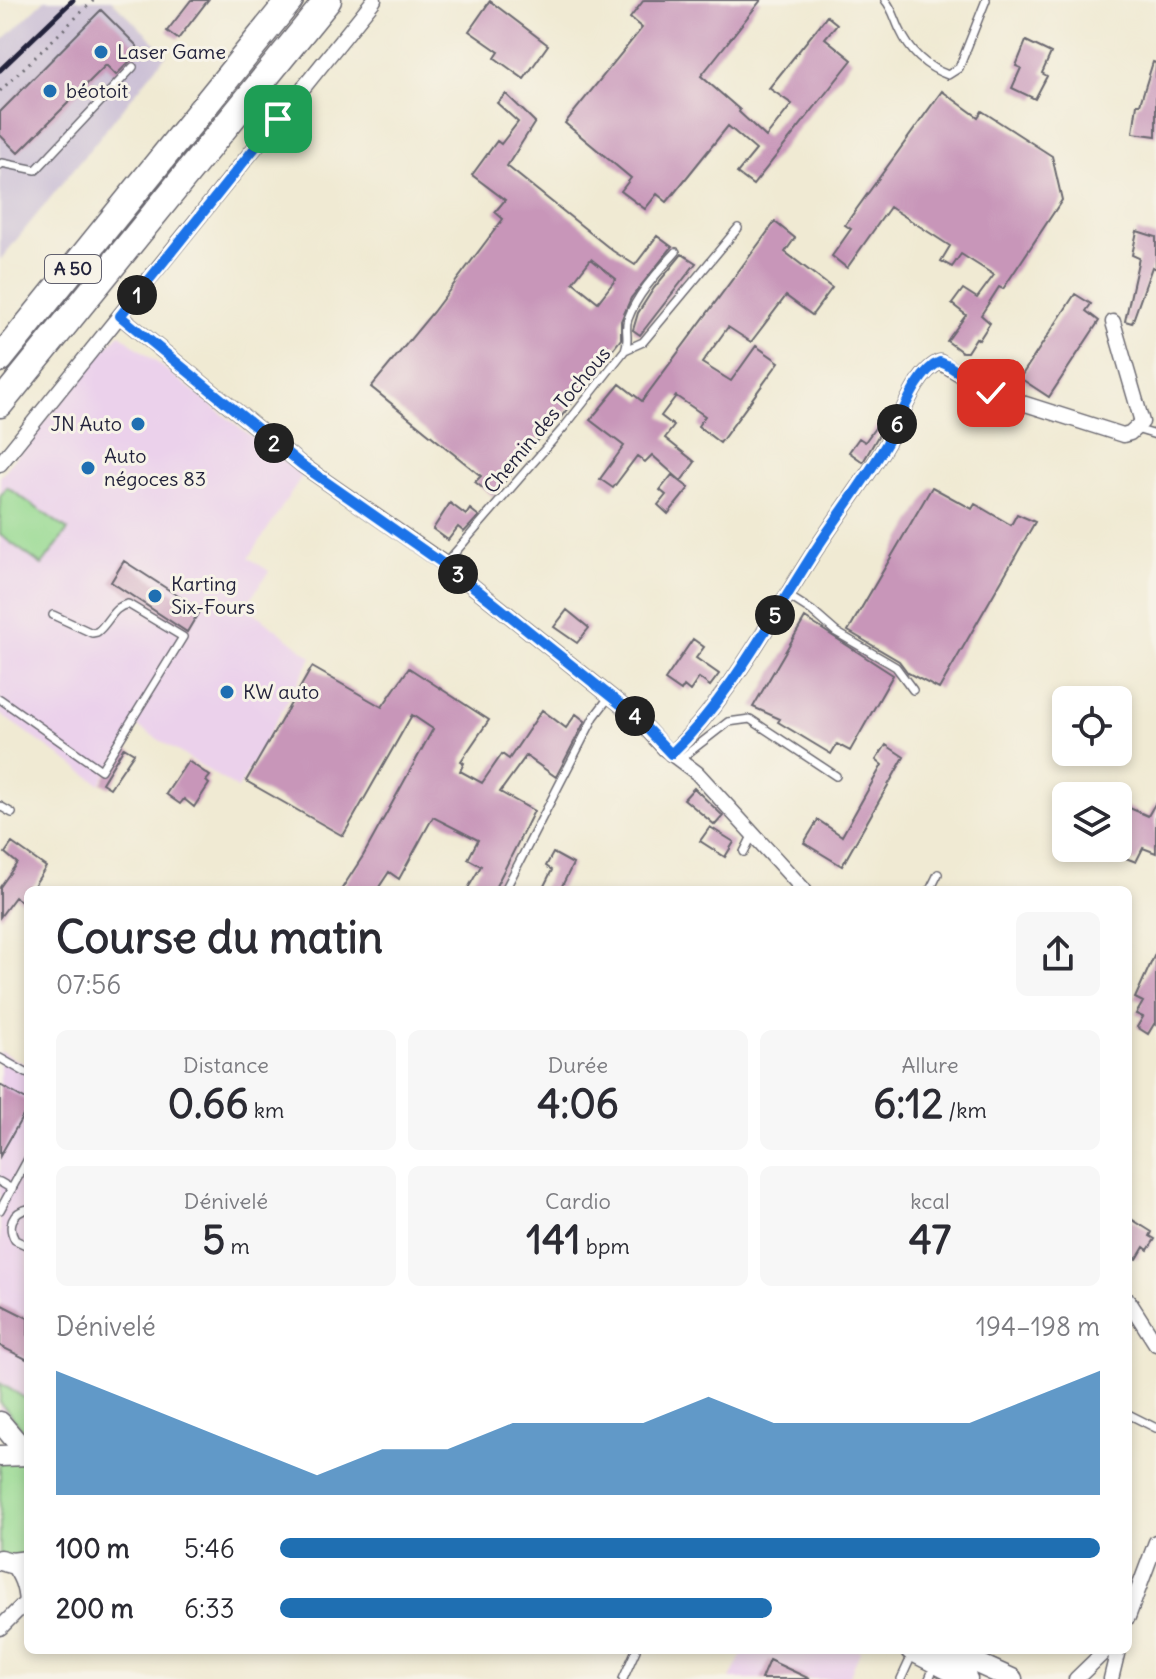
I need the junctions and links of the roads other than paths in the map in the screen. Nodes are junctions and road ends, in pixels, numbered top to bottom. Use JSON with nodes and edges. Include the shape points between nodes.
{"nodes":[{"id":1,"x":290,"y":0,"type":"edge"},
{"id":2,"x":328,"y":0,"type":"edge"},
{"id":3,"x":374,"y":0,"type":"edge"},
{"id":4,"x":885,"y":0,"type":"edge"},
{"id":5,"x":986,"y":0,"type":"edge"},
{"id":6,"x":133,"y":67,"type":"dead end"},
{"id":7,"x":0,"y":165,"type":"edge"},
{"id":8,"x":738,"y":228,"type":"dead end"},
{"id":9,"x":676,"y":252,"type":"dead end"},
{"id":10,"x":120,"y":316,"type":"junction"},
{"id":11,"x":1113,"y":322,"type":"dead end"},
{"id":12,"x":625,"y":350,"type":"junction"},
{"id":13,"x":0,"y":359,"type":"edge"},
{"id":14,"x":0,"y":404,"type":"edge"},
{"id":15,"x":1136,"y":429,"type":"junction"},
{"id":16,"x":1156,"y":435,"type":"edge"},
{"id":17,"x":0,"y":464,"type":"edge"},
{"id":18,"x":445,"y":564,"type":"junction"},
{"id":19,"x":787,"y":595,"type":"junction"},
{"id":20,"x":53,"y":615,"type":"dead end"},
{"id":21,"x":913,"y":690,"type":"dead end"},
{"id":22,"x":610,"y":696,"type":"junction"},
{"id":23,"x":0,"y":699,"type":"edge"},
{"id":24,"x":675,"y":757,"type":"junction"},
{"id":25,"x":836,"y":776,"type":"dead end"},
{"id":26,"x":0,"y":806,"type":"edge"},
{"id":27,"x":12,"y":813,"type":"dead end"},
{"id":28,"x":753,"y":834,"type":"junction"},
{"id":29,"x":744,"y":852,"type":"dead end"},
{"id":30,"x":938,"y":874,"type":"dead end"},
{"id":31,"x":507,"y":886,"type":"edge"},
{"id":32,"x":800,"y":886,"type":"edge"},
{"id":33,"x":932,"y":886,"type":"edge"},
{"id":34,"x":0,"y":1058,"type":"edge"},
{"id":35,"x":24,"y":1072,"type":"edge"},
{"id":36,"x":24,"y":1166,"type":"edge"},
{"id":37,"x":0,"y":1182,"type":"edge"},
{"id":38,"x":12,"y":1189,"type":"junction"},
{"id":39,"x":0,"y":1210,"type":"edge"},
{"id":40,"x":24,"y":1210,"type":"edge"},
{"id":41,"x":24,"y":1244,"type":"edge"},
{"id":42,"x":1132,"y":1306,"type":"edge"},
{"id":43,"x":1155,"y":1339,"type":"edge"},
{"id":44,"x":1132,"y":1416,"type":"edge"},
{"id":45,"x":0,"y":1422,"type":"edge"},
{"id":46,"x":1156,"y":1428,"type":"edge"},
{"id":47,"x":24,"y":1450,"type":"edge"},
{"id":48,"x":24,"y":1455,"type":"edge"},
{"id":49,"x":0,"y":1456,"type":"edge"},
{"id":50,"x":1156,"y":1542,"type":"edge"},
{"id":51,"x":13,"y":1561,"type":"edge"},
{"id":52,"x":24,"y":1582,"type":"edge"},
{"id":53,"x":24,"y":1605,"type":"edge"},
{"id":54,"x":1132,"y":1606,"type":"edge"},
{"id":55,"x":0,"y":1628,"type":"edge"},
{"id":56,"x":634,"y":1654,"type":"edge"},
{"id":57,"x":912,"y":1654,"type":"edge"},
{"id":58,"x":919,"y":1654,"type":"edge"},
{"id":59,"x":1102,"y":1654,"type":"edge"},
{"id":60,"x":1117,"y":1654,"type":"edge"},
{"id":61,"x":938,"y":1664,"type":"edge"},
{"id":62,"x":623,"y":1679,"type":"edge"},
{"id":63,"x":901,"y":1679,"type":"edge"},
{"id":64,"x":967,"y":1679,"type":"edge"},
{"id":65,"x":1012,"y":1679,"type":"edge"},
{"id":66,"x":1076,"y":1679,"type":"edge"},
{"id":67,"x":1111,"y":1679,"type":"edge"}],
"edges":[{"from":1,"to":13,"type":"highway","number":"A 50"},
{"from":2,"to":14,"type":"highway","number":"A 50"},
{"from":3,"to":10,"type":"street"},
{"from":4,"to":5,"type":"lane","via":[[916,56],[948,75],[959,68]]},
{"from":6,"to":7,"type":"lane","via":[[36,170]]},
{"from":8,"to":12,"type":"lane","name":"Chemin des Tochous","via":[[643,342]]},
{"from":9,"to":12,"type":"lane","via":[[651,280],[626,322]]},
{"from":10,"to":17,"type":"street"},
{"from":10,"to":18,"type":"street","via":[[302,465]]},
{"from":11,"to":15,"type":"street","via":[[1142,422]]},
{"from":12,"to":18,"type":"lane","name":"Chemin des Tochous"},
{"from":15,"to":16,"type":"lane"},
{"from":15,"to":19,"type":"street","via":[[1123,435],[991,393],[940,362],[931,366]]},
{"from":18,"to":22,"type":"street"},
{"from":19,"to":21,"type":"lane","via":[[896,667]]},
{"from":19,"to":24,"type":"street"},
{"from":20,"to":23,"type":"lane","via":[[92,633],[128,604],[183,637],[101,770]]},
{"from":22,"to":24,"type":"street"},
{"from":22,"to":31,"type":"lane","via":[[556,785]]},
{"from":24,"to":25,"type":"lane","via":[[728,722],[750,719]]},
{"from":24,"to":28,"type":"street","via":[[697,773]]},
{"from":26,"to":27,"type":"lane"},
{"from":28,"to":29,"type":"lane"},
{"from":28,"to":32,"type":"street"},
{"from":30,"to":33,"type":"lane"},
{"from":34,"to":35,"type":"lane"},
{"from":36,"to":38,"type":"lane"},
{"from":37,"to":38,"type":"lane"},
{"from":38,"to":39,"type":"lane"},
{"from":40,"to":41,"type":"lane","via":[[13,1217],[10,1229]]},
{"from":42,"to":43,"type":"street"},
{"from":44,"to":46,"type":"lane"},
{"from":45,"to":47,"type":"main road"},
{"from":48,"to":49,"type":"main road"},
{"from":50,"to":54,"type":"street"},
{"from":51,"to":52,"type":"street"},
{"from":53,"to":55,"type":"street"},
{"from":56,"to":62,"type":"lane"},
{"from":57,"to":63,"type":"lane"},
{"from":58,"to":61,"type":"main road"},
{"from":59,"to":66,"type":"street"},
{"from":60,"to":67,"type":"street"},
{"from":61,"to":64,"type":"main road"},
{"from":61,"to":65,"type":"main road"}]}
